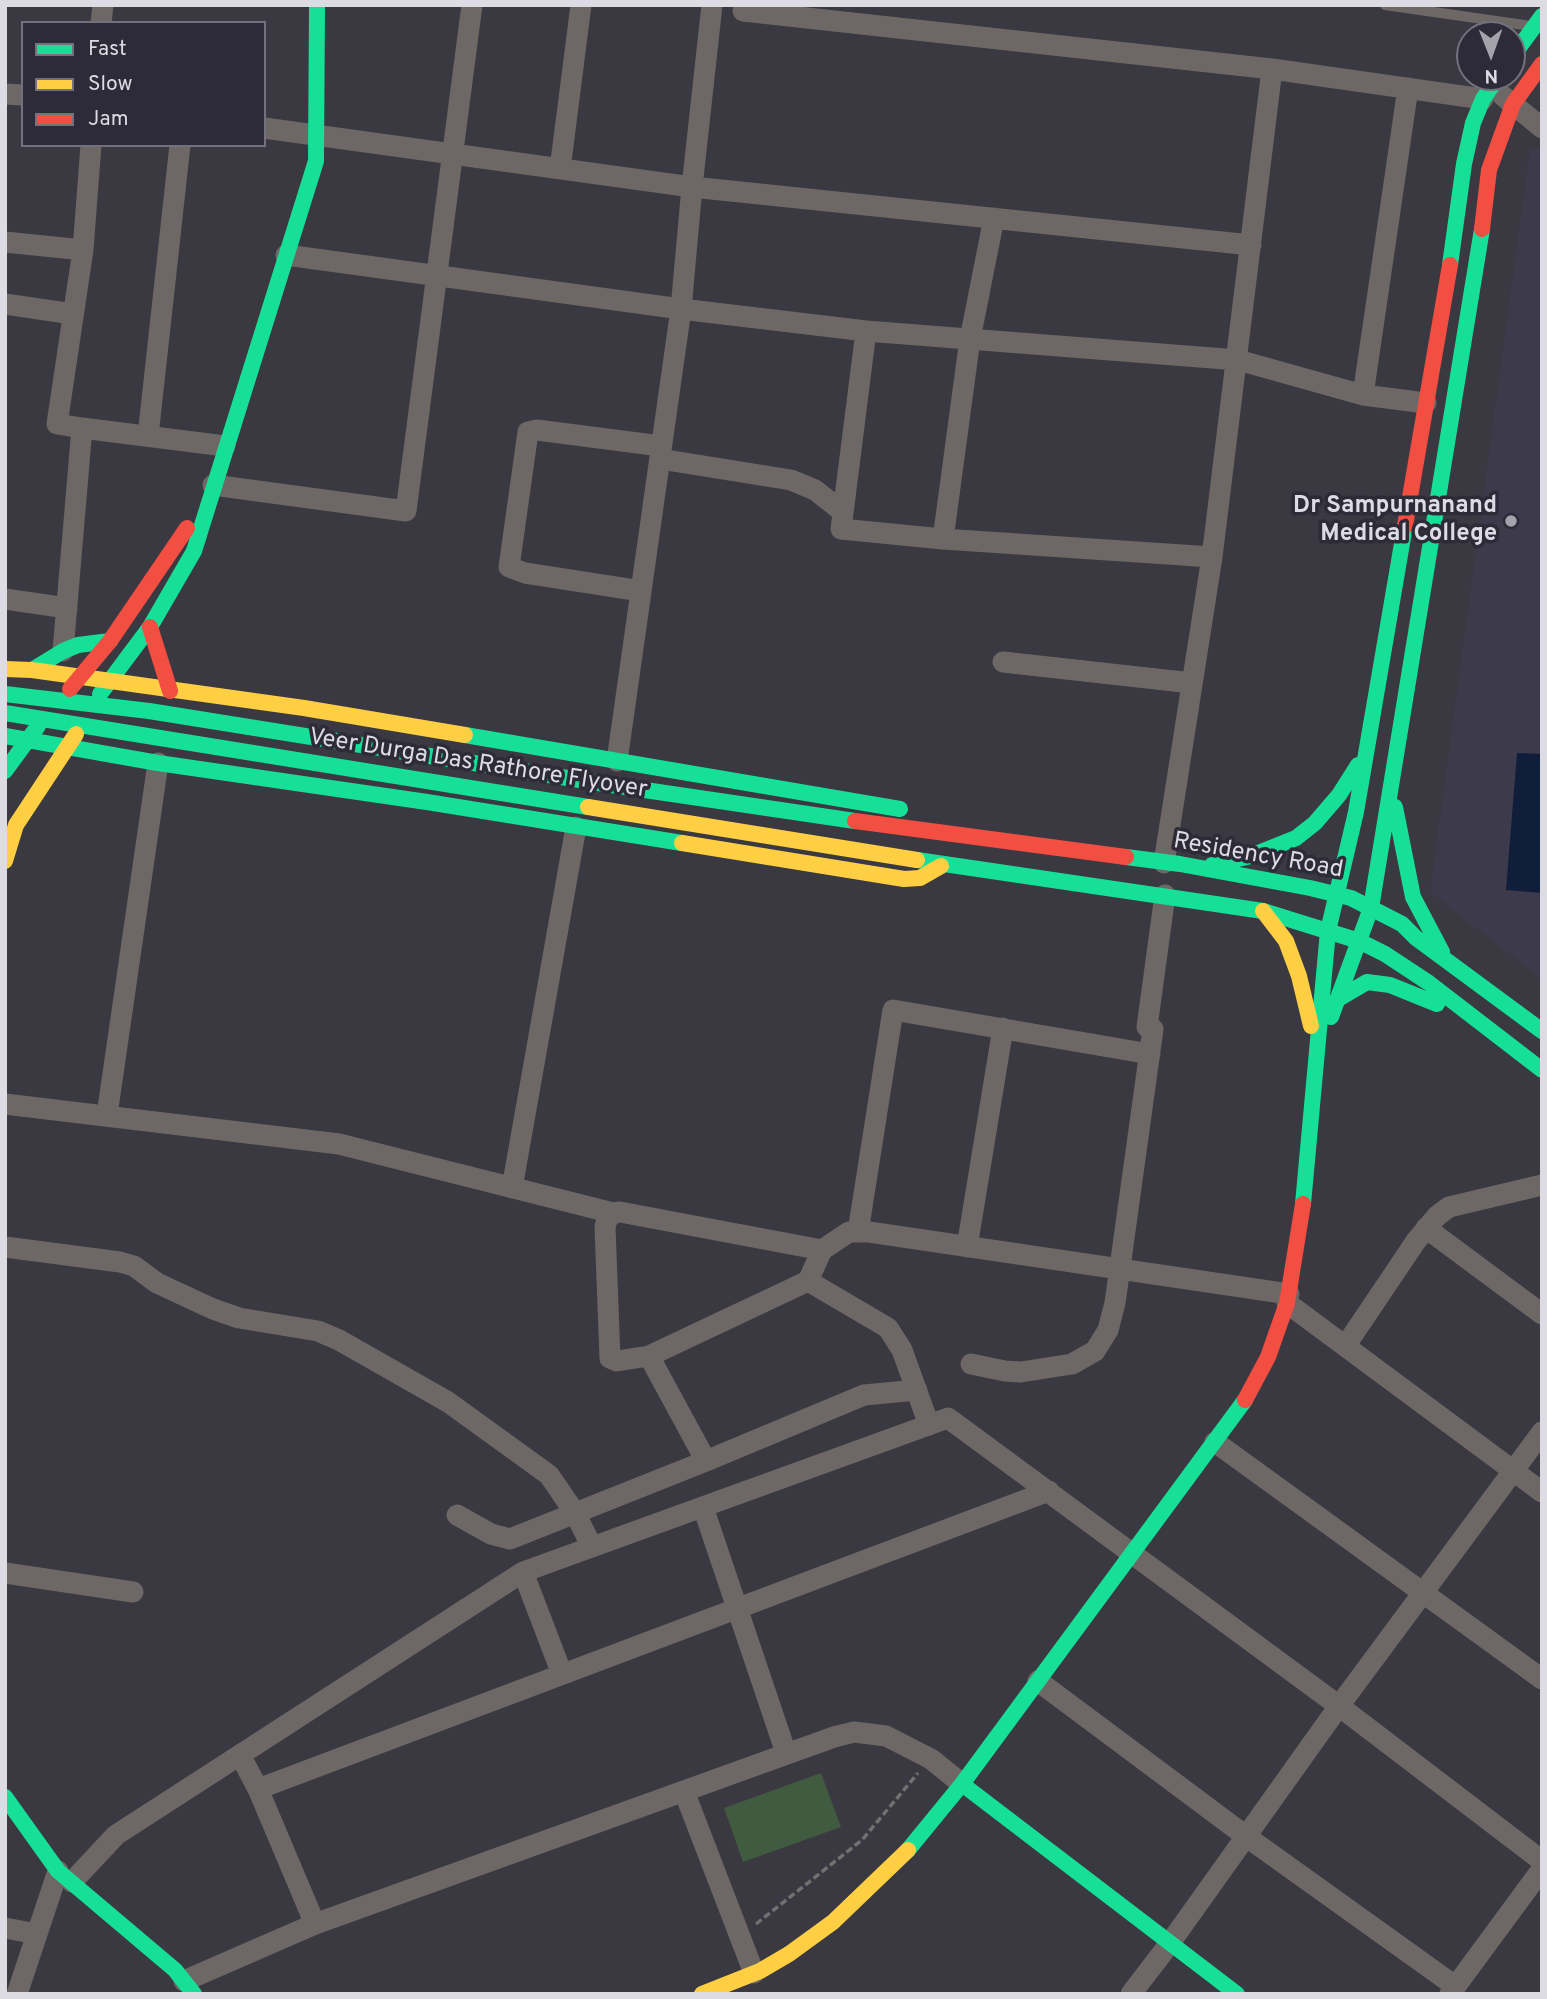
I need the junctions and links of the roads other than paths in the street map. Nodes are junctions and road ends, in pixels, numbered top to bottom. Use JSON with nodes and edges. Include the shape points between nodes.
{"nodes":[{"id":1,"x":317,"y":5,"type":"edge"},
{"id":2,"x":472,"y":5,"type":"edge"},
{"id":3,"x":581,"y":5,"type":"edge"},
{"id":4,"x":712,"y":5,"type":"edge"},
{"id":5,"x":1385,"y":5,"type":"edge"},
{"id":6,"x":738,"y":7,"type":"edge"},
{"id":7,"x":1538,"y":21,"type":"edge"},
{"id":8,"x":1526,"y":38,"type":"edge"},
{"id":9,"x":1542,"y":64,"type":"edge"},
{"id":10,"x":1272,"y":69,"type":"junction"},
{"id":11,"x":1456,"y":87,"type":"edge"},
{"id":12,"x":1408,"y":88,"type":"junction"},
{"id":13,"x":1489,"y":91,"type":"edge"},
{"id":14,"x":1496,"y":91,"type":"edge"},
{"id":15,"x":1513,"y":104,"type":"junction"},
{"id":16,"x":266,"y":128,"type":"edge"},
{"id":17,"x":1542,"y":128,"type":"edge"},
{"id":18,"x":316,"y":136,"type":"junction"},
{"id":19,"x":91,"y":147,"type":"edge"},
{"id":20,"x":180,"y":147,"type":"edge"},
{"id":21,"x":454,"y":155,"type":"junction"},
{"id":22,"x":560,"y":169,"type":"junction"},
{"id":23,"x":692,"y":187,"type":"junction"},
{"id":24,"x":993,"y":218,"type":"junction"},
{"id":25,"x":5,"y":242,"type":"edge"},
{"id":26,"x":1251,"y":245,"type":"junction"},
{"id":27,"x":83,"y":250,"type":"junction"},
{"id":28,"x":286,"y":256,"type":"junction"},
{"id":29,"x":438,"y":275,"type":"junction"},
{"id":30,"x":5,"y":304,"type":"edge"},
{"id":31,"x":681,"y":309,"type":"junction"},
{"id":32,"x":74,"y":314,"type":"junction"},
{"id":33,"x":866,"y":331,"type":"junction"},
{"id":34,"x":970,"y":339,"type":"junction"},
{"id":35,"x":1238,"y":360,"type":"junction"},
{"id":36,"x":1363,"y":395,"type":"junction"},
{"id":37,"x":1426,"y":403,"type":"junction"},
{"id":38,"x":82,"y":428,"type":"junction"},
{"id":39,"x":148,"y":436,"type":"junction"},
{"id":40,"x":225,"y":446,"type":"junction"},
{"id":41,"x":660,"y":453,"type":"junction"},
{"id":42,"x":211,"y":493,"type":"junction"},
{"id":43,"x":843,"y":512,"type":"junction"},
{"id":44,"x":943,"y":539,"type":"junction"},
{"id":45,"x":1212,"y":557,"type":"junction"},
{"id":46,"x":641,"y":591,"type":"junction"},
{"id":47,"x":5,"y":599,"type":"edge"},
{"id":48,"x":67,"y":608,"type":"junction"},
{"id":49,"x":150,"y":627,"type":"junction"},
{"id":50,"x":110,"y":641,"type":"junction"},
{"id":51,"x":63,"y":651,"type":"junction"},
{"id":52,"x":1003,"y":662,"type":"dead end"},
{"id":53,"x":5,"y":669,"type":"edge"},
{"id":54,"x":32,"y":670,"type":"junction"},
{"id":55,"x":80,"y":678,"type":"junction"},
{"id":56,"x":108,"y":682,"type":"junction"},
{"id":57,"x":1192,"y":683,"type":"junction"},
{"id":58,"x":170,"y":691,"type":"junction"},
{"id":59,"x":5,"y":694,"type":"edge"},
{"id":60,"x":5,"y":713,"type":"edge"},
{"id":61,"x":5,"y":736,"type":"edge"},
{"id":62,"x":26,"y":740,"type":"junction"},
{"id":63,"x":68,"y":748,"type":"junction"},
{"id":64,"x":1366,"y":753,"type":"junction"},
{"id":65,"x":617,"y":761,"type":"junction"},
{"id":66,"x":158,"y":764,"type":"junction"},
{"id":67,"x":5,"y":771,"type":"edge"},
{"id":68,"x":1391,"y":779,"type":"junction"},
{"id":69,"x":576,"y":827,"type":"junction"},
{"id":70,"x":926,"y":831,"type":"junction"},
{"id":71,"x":5,"y":861,"type":"edge"},
{"id":72,"x":944,"y":864,"type":"junction"},
{"id":73,"x":1172,"y":864,"type":"junction"},
{"id":74,"x":1335,"y":894,"type":"junction"},
{"id":75,"x":1166,"y":895,"type":"junction"},
{"id":76,"x":1371,"y":908,"type":"junction"},
{"id":77,"x":1263,"y":911,"type":"junction"},
{"id":78,"x":1328,"y":930,"type":"junction"},
{"id":79,"x":1359,"y":940,"type":"junction"},
{"id":80,"x":1446,"y":960,"type":"junction"},
{"id":81,"x":1338,"y":999,"type":"junction"},
{"id":82,"x":1479,"y":1022,"type":"junction"},
{"id":83,"x":1539,"y":1025,"type":"edge"},
{"id":84,"x":1003,"y":1028,"type":"junction"},
{"id":85,"x":1150,"y":1054,"type":"junction"},
{"id":86,"x":1318,"y":1054,"type":"junction"},
{"id":87,"x":1542,"y":1070,"type":"edge"},
{"id":88,"x":5,"y":1104,"type":"edge"},
{"id":89,"x":107,"y":1115,"type":"junction"},
{"id":90,"x":1542,"y":1185,"type":"edge"},
{"id":91,"x":512,"y":1188,"type":"junction"},
{"id":92,"x":613,"y":1213,"type":"junction"},
{"id":93,"x":1426,"y":1228,"type":"junction"},
{"id":94,"x":858,"y":1232,"type":"junction"},
{"id":95,"x":5,"y":1247,"type":"edge"},
{"id":96,"x":967,"y":1247,"type":"junction"},
{"id":97,"x":822,"y":1250,"type":"junction"},
{"id":98,"x":1119,"y":1269,"type":"junction"},
{"id":99,"x":808,"y":1280,"type":"junction"},
{"id":100,"x":1288,"y":1298,"type":"junction"},
{"id":101,"x":1542,"y":1314,"type":"edge"},
{"id":102,"x":1346,"y":1345,"type":"junction"},
{"id":103,"x":649,"y":1356,"type":"junction"},
{"id":104,"x":971,"y":1364,"type":"dead end"},
{"id":105,"x":917,"y":1390,"type":"junction"},
{"id":106,"x":929,"y":1425,"type":"junction"},
{"id":107,"x":1542,"y":1432,"type":"edge"},
{"id":108,"x":1215,"y":1442,"type":"junction"},
{"id":109,"x":706,"y":1461,"type":"junction"},
{"id":110,"x":1512,"y":1470,"type":"junction"},
{"id":111,"x":1049,"y":1491,"type":"junction"},
{"id":112,"x":1542,"y":1492,"type":"edge"},
{"id":113,"x":703,"y":1507,"type":"junction"},
{"id":114,"x":575,"y":1513,"type":"junction"},
{"id":115,"x":457,"y":1515,"type":"dead end"},
{"id":116,"x":592,"y":1547,"type":"junction"},
{"id":117,"x":1133,"y":1553,"type":"junction"},
{"id":118,"x":523,"y":1572,"type":"junction"},
{"id":119,"x":5,"y":1573,"type":"edge"},
{"id":120,"x":133,"y":1592,"type":"dead end"},
{"id":121,"x":1423,"y":1592,"type":"junction"},
{"id":122,"x":738,"y":1608,"type":"junction"},
{"id":123,"x":562,"y":1674,"type":"junction"},
{"id":124,"x":1542,"y":1679,"type":"edge"},
{"id":125,"x":1038,"y":1681,"type":"junction"},
{"id":126,"x":1339,"y":1706,"type":"junction"},
{"id":127,"x":786,"y":1753,"type":"junction"},
{"id":128,"x":240,"y":1755,"type":"junction"},
{"id":129,"x":962,"y":1784,"type":"junction"},
{"id":130,"x":258,"y":1789,"type":"junction"},
{"id":131,"x":5,"y":1797,"type":"edge"},
{"id":132,"x":687,"y":1799,"type":"dead end"},
{"id":133,"x":1247,"y":1836,"type":"junction"},
{"id":134,"x":1542,"y":1861,"type":"edge"},
{"id":135,"x":1542,"y":1869,"type":"edge"},
{"id":136,"x":65,"y":1877,"type":"junction"},
{"id":137,"x":315,"y":1924,"type":"junction"},
{"id":138,"x":5,"y":1928,"type":"edge"},
{"id":139,"x":37,"y":1934,"type":"junction"},
{"id":140,"x":1170,"y":1943,"type":"junction"},
{"id":141,"x":754,"y":1973,"type":"junction"},
{"id":142,"x":189,"y":1988,"type":"edge"},
{"id":143,"x":1139,"y":1990,"type":"edge"},
{"id":144,"x":1453,"y":1990,"type":"edge"},
{"id":145,"x":17,"y":1994,"type":"edge"},
{"id":146,"x":702,"y":1994,"type":"edge"},
{"id":147,"x":1237,"y":1994,"type":"edge"}],
"edges":[{"from":1,"to":18,"type":"street"},
{"from":2,"to":21,"type":"street"},
{"from":3,"to":22,"type":"street"},
{"from":4,"to":23,"type":"street"},
{"from":5,"to":7,"type":"lane"},
{"from":6,"to":10,"type":"street"},
{"from":7,"to":8,"type":"street"},
{"from":9,"to":15,"type":"street"},
{"from":10,"to":12,"type":"street"},
{"from":10,"to":26,"type":"street"},
{"from":11,"to":12,"type":"street"},
{"from":12,"to":36,"type":"street"},
{"from":13,"to":37,"type":"street","via":[[1473,123],[1464,164]]},
{"from":14,"to":15,"type":"street"},
{"from":15,"to":17,"type":"street"},
{"from":15,"to":68,"type":"street","via":[[1489,170]]},
{"from":16,"to":18,"type":"street"},
{"from":18,"to":21,"type":"street"},
{"from":18,"to":28,"type":"street","via":[[316,161]]},
{"from":19,"to":27,"type":"street"},
{"from":20,"to":39,"type":"street"},
{"from":21,"to":22,"type":"street"},
{"from":21,"to":29,"type":"street"},
{"from":22,"to":23,"type":"street"},
{"from":23,"to":24,"type":"street"},
{"from":23,"to":31,"type":"street"},
{"from":24,"to":26,"type":"street"},
{"from":24,"to":34,"type":"street"},
{"from":25,"to":27,"type":"street"},
{"from":26,"to":35,"type":"street"},
{"from":27,"to":32,"type":"street"},
{"from":28,"to":29,"type":"street"},
{"from":28,"to":40,"type":"street"},
{"from":29,"to":31,"type":"street"},
{"from":29,"to":42,"type":"street","via":[[406,511]]},
{"from":30,"to":32,"type":"street"},
{"from":31,"to":33,"type":"street"},
{"from":31,"to":41,"type":"street"},
{"from":32,"to":38,"type":"street","via":[[57,424]]},
{"from":33,"to":34,"type":"street"},
{"from":33,"to":43,"type":"street"},
{"from":34,"to":35,"type":"street"},
{"from":34,"to":44,"type":"street"},
{"from":35,"to":36,"type":"street"},
{"from":35,"to":45,"type":"street"},
{"from":36,"to":37,"type":"street"},
{"from":37,"to":64,"type":"street"},
{"from":38,"to":39,"type":"street"},
{"from":38,"to":48,"type":"street"},
{"from":39,"to":40,"type":"street"},
{"from":40,"to":42,"type":"street"},
{"from":41,"to":43,"type":"street","via":[[790,480],[815,490]]},
{"from":41,"to":46,"type":"street"},
{"from":41,"to":46,"type":"street","via":[[528,432],[509,567]]},
{"from":42,"to":49,"type":"street","via":[[194,551]]},
{"from":42,"to":50,"type":"street"},
{"from":43,"to":44,"type":"street","via":[[841,528]]},
{"from":44,"to":45,"type":"street"},
{"from":45,"to":57,"type":"street"},
{"from":46,"to":65,"type":"street"},
{"from":47,"to":48,"type":"street"},
{"from":48,"to":51,"type":"street"},
{"from":49,"to":56,"type":"street"},
{"from":49,"to":58,"type":"street"},
{"from":50,"to":51,"type":"street"},
{"from":50,"to":55,"type":"street"},
{"from":51,"to":54,"type":"street"},
{"from":52,"to":57,"type":"street"},
{"from":53,"to":54,"type":"street"},
{"from":54,"to":55,"type":"street"},
{"from":55,"to":56,"type":"street"},
{"from":55,"to":62,"type":"street"},
{"from":56,"to":58,"type":"street"},
{"from":56,"to":63,"type":"street"},
{"from":57,"to":73,"type":"street"},
{"from":58,"to":65,"type":"street"},
{"from":59,"to":70,"type":"street","name":"Veer Durga Das Rathore Flyover","via":[[149,711]]},
{"from":60,"to":72,"type":"street","name":"Veer Durga Das Rathore Flyover"},
{"from":61,"to":62,"type":"street"},
{"from":62,"to":63,"type":"street"},
{"from":62,"to":67,"type":"street"},
{"from":63,"to":66,"type":"street"},
{"from":63,"to":71,"type":"street","via":[[16,825]]},
{"from":64,"to":73,"type":"street","via":[[1339,795],[1296,838],[1215,865]]},
{"from":64,"to":74,"type":"street"},
{"from":65,"to":70,"type":"street","via":[[886,805],[910,813]]},
{"from":66,"to":69,"type":"street"},
{"from":66,"to":89,"type":"street"},
{"from":68,"to":76,"type":"street"},
{"from":68,"to":80,"type":"street","via":[[1413,897]]},
{"from":69,"to":72,"type":"street","via":[[904,880],[930,874]]},
{"from":69,"to":91,"type":"street"},
{"from":70,"to":73,"type":"street","name":"Residency Road"},
{"from":72,"to":75,"type":"street"},
{"from":73,"to":74,"type":"street","name":"Residency Road"},
{"from":74,"to":76,"type":"street","name":"Residency Road"},
{"from":74,"to":78,"type":"street"},
{"from":75,"to":77,"type":"street"},
{"from":75,"to":85,"type":"street","via":[[1147,1027],[1153,1028]]},
{"from":76,"to":79,"type":"street"},
{"from":76,"to":80,"type":"street","name":"Residency Road","via":[[1402,924]]},
{"from":77,"to":78,"type":"street"},
{"from":77,"to":86,"type":"street","via":[[1286,941]]},
{"from":78,"to":79,"type":"street"},
{"from":78,"to":86,"type":"street"},
{"from":79,"to":81,"type":"street"},
{"from":79,"to":82,"type":"street","via":[[1429,983]]},
{"from":80,"to":83,"type":"street","name":"Residency Road"},
{"from":81,"to":82,"type":"street","via":[[1367,982],[1390,985]]},
{"from":81,"to":86,"type":"street"},
{"from":82,"to":87,"type":"street"},
{"from":84,"to":85,"type":"street"},
{"from":84,"to":94,"type":"street","via":[[893,1010]]},
{"from":84,"to":96,"type":"street"},
{"from":85,"to":98,"type":"street"},
{"from":86,"to":100,"type":"street","via":[[1306,1185]]},
{"from":88,"to":89,"type":"street"},
{"from":89,"to":91,"type":"street","via":[[339,1144]]},
{"from":90,"to":93,"type":"street","via":[[1449,1207]]},
{"from":91,"to":92,"type":"street"},
{"from":92,"to":97,"type":"street"},
{"from":92,"to":103,"type":"street","via":[[605,1227],[610,1358]]},
{"from":93,"to":101,"type":"street"},
{"from":93,"to":102,"type":"street"},
{"from":94,"to":96,"type":"street"},
{"from":94,"to":97,"type":"street"},
{"from":95,"to":114,"type":"street","via":[[120,1262],[213,1309],[328,1335],[448,1402],[550,1475]]},
{"from":96,"to":98,"type":"street"},
{"from":97,"to":99,"type":"street"},
{"from":98,"to":100,"type":"street"},
{"from":98,"to":104,"type":"street","via":[[1108,1329],[1095,1352],[1050,1369],[1021,1372]]},
{"from":99,"to":103,"type":"street"},
{"from":99,"to":105,"type":"street","via":[[888,1328]]},
{"from":100,"to":102,"type":"street"},
{"from":100,"to":108,"type":"street","via":[[1268,1357],[1241,1407]]},
{"from":102,"to":110,"type":"street"},
{"from":103,"to":109,"type":"street"},
{"from":105,"to":106,"type":"street"},
{"from":105,"to":109,"type":"street","via":[[864,1395]]},
{"from":106,"to":111,"type":"street","via":[[948,1418]]},
{"from":106,"to":113,"type":"street"},
{"from":107,"to":110,"type":"street"},
{"from":108,"to":117,"type":"street"},
{"from":108,"to":121,"type":"street"},
{"from":109,"to":114,"type":"street"},
{"from":110,"to":112,"type":"street"},
{"from":110,"to":121,"type":"street"},
{"from":111,"to":117,"type":"street"},
{"from":111,"to":122,"type":"street"},
{"from":113,"to":116,"type":"street"},
{"from":113,"to":122,"type":"street"},
{"from":114,"to":115,"type":"street","via":[[510,1539]]},
{"from":114,"to":116,"type":"street"},
{"from":116,"to":118,"type":"street"},
{"from":117,"to":125,"type":"street"},
{"from":117,"to":126,"type":"street"},
{"from":118,"to":123,"type":"street"},
{"from":118,"to":128,"type":"street"},
{"from":119,"to":120,"type":"street"},
{"from":121,"to":124,"type":"street"},
{"from":121,"to":126,"type":"street"},
{"from":122,"to":123,"type":"street"},
{"from":122,"to":127,"type":"street"},
{"from":123,"to":130,"type":"street"},
{"from":125,"to":129,"type":"street"},
{"from":125,"to":133,"type":"street"},
{"from":126,"to":133,"type":"street"},
{"from":126,"to":134,"type":"street"},
{"from":127,"to":129,"type":"street","via":[[854,1732],[886,1736],[931,1759]]},
{"from":127,"to":137,"type":"street"},
{"from":128,"to":130,"type":"street"},
{"from":128,"to":136,"type":"street","via":[[116,1835]]},
{"from":129,"to":140,"type":"street"},
{"from":129,"to":141,"type":"street","via":[[918,1840],[833,1922]]},
{"from":130,"to":137,"type":"street"},
{"from":131,"to":136,"type":"street"},
{"from":132,"to":141,"type":"street"},
{"from":133,"to":140,"type":"street"},
{"from":133,"to":144,"type":"street"},
{"from":135,"to":144,"type":"street"},
{"from":136,"to":139,"type":"street"},
{"from":136,"to":142,"type":"street","via":[[166,1962]]},
{"from":137,"to":142,"type":"street"},
{"from":138,"to":139,"type":"street"},
{"from":139,"to":145,"type":"street"},
{"from":140,"to":143,"type":"street"},
{"from":140,"to":147,"type":"street"},
{"from":141,"to":146,"type":"street"}]}
